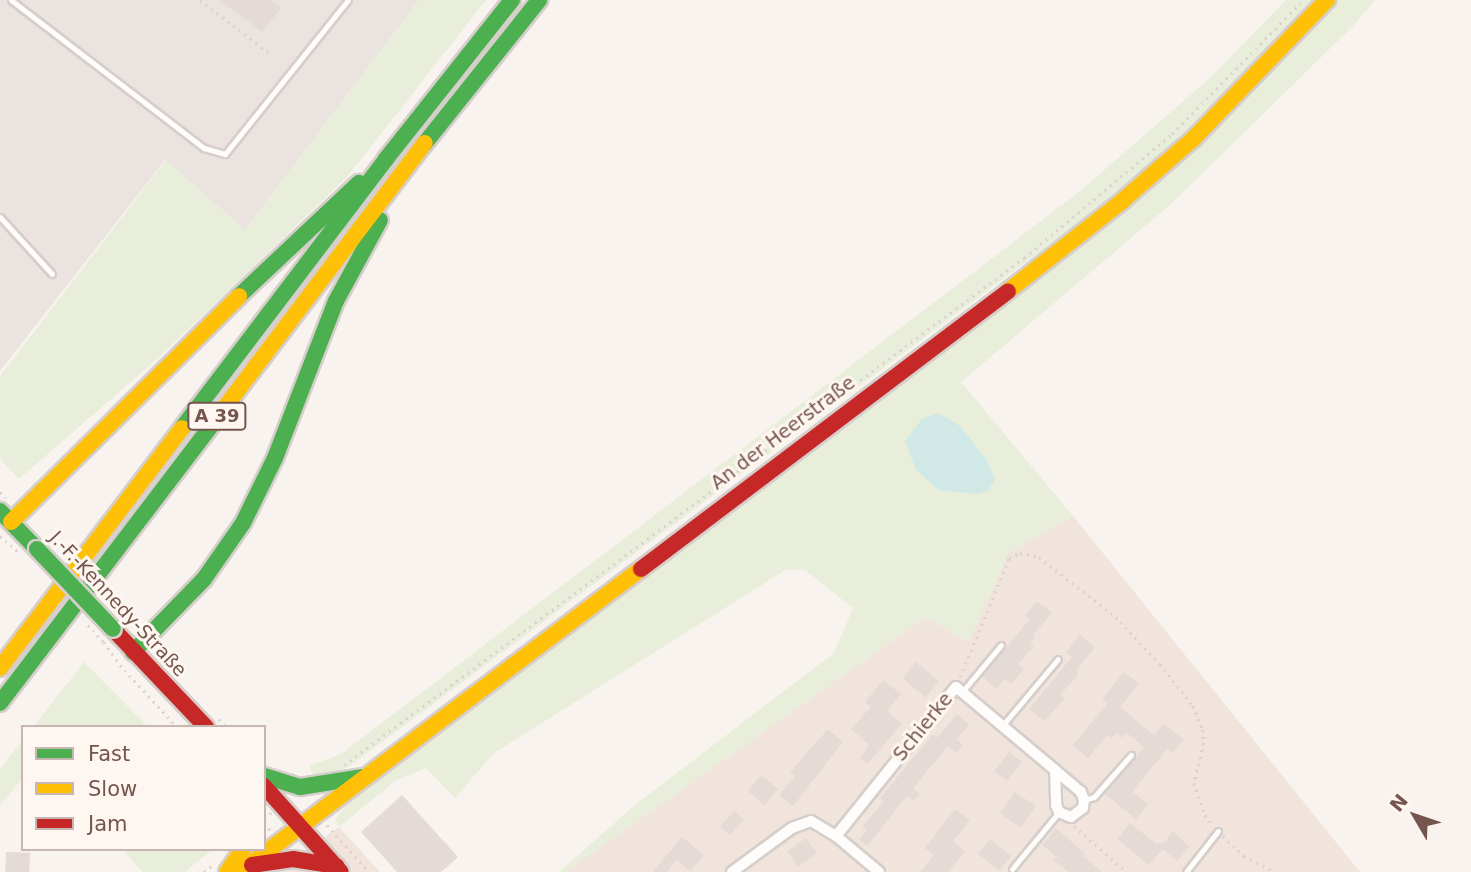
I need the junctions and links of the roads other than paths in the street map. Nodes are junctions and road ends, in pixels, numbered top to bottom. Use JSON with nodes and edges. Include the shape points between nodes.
{"nodes":[{"id":1,"x":10,"y":0,"type":"edge"},
{"id":2,"x":348,"y":0,"type":"edge"},
{"id":3,"x":512,"y":0,"type":"edge"},
{"id":4,"x":539,"y":0,"type":"edge"},
{"id":5,"x":1326,"y":0,"type":"edge"},
{"id":6,"x":435,"y":131,"type":"junction"},
{"id":7,"x":386,"y":159,"type":"junction"},
{"id":8,"x":0,"y":217,"type":"edge"},
{"id":9,"x":52,"y":274,"type":"dead end"},
{"id":10,"x":6,"y":516,"type":"edge"},
{"id":11,"x":1001,"y":645,"type":"dead end"},
{"id":12,"x":133,"y":652,"type":"junction"},
{"id":13,"x":1058,"y":659,"type":"dead end"},
{"id":14,"x":0,"y":668,"type":"edge"},
{"id":15,"x":959,"y":689,"type":"junction"},
{"id":16,"x":0,"y":703,"type":"edge"},
{"id":17,"x":212,"y":722,"type":"edge"},
{"id":18,"x":1002,"y":726,"type":"junction"},
{"id":19,"x":1131,"y":755,"type":"dead end"},
{"id":20,"x":1055,"y":770,"type":"junction"},
{"id":21,"x":266,"y":777,"type":"edge"},
{"id":22,"x":365,"y":777,"type":"junction"},
{"id":23,"x":266,"y":788,"type":"edge"},
{"id":24,"x":1084,"y":800,"type":"junction"},
{"id":25,"x":1059,"y":812,"type":"junction"},
{"id":26,"x":301,"y":826,"type":"junction"},
{"id":27,"x":1218,"y":831,"type":"road end"},
{"id":28,"x":836,"y":836,"type":"junction"},
{"id":29,"x":241,"y":851,"type":"edge"},
{"id":30,"x":245,"y":869,"type":"edge"},
{"id":31,"x":338,"y":869,"type":"edge"},
{"id":32,"x":1012,"y":869,"type":"dead end"},
{"id":33,"x":227,"y":872,"type":"edge"},
{"id":34,"x":732,"y":872,"type":"edge"},
{"id":35,"x":879,"y":872,"type":"edge"},
{"id":36,"x":1186,"y":872,"type":"edge"}],
"edges":[{"from":1,"to":2,"type":"lane","via":[[204,148],[225,155]]},
{"from":3,"to":7,"type":"main road","number":"A 39"},
{"from":4,"to":6,"type":"main road","number":"A 39"},
{"from":5,"to":22,"type":"main road","name":"An der Heerstraße","via":[[1194,138],[1121,202]]},
{"from":6,"to":12,"type":"main road","via":[[336,300],[275,458],[243,523],[204,579]]},
{"from":6,"to":16,"type":"main road","number":"A 39"},
{"from":7,"to":10,"type":"main road"},
{"from":7,"to":14,"type":"main road","number":"A 39"},
{"from":8,"to":9,"type":"lane"},
{"from":10,"to":12,"type":"main road","name":"J.-F.-Kennedy-Straße","bridge":true,"via":[[33,555],[108,636]]},
{"from":11,"to":15,"type":"lane"},
{"from":12,"to":17,"type":"main road","name":"J.-F.-Kennedy-Straße"},
{"from":13,"to":18,"type":"lane"},
{"from":15,"to":18,"type":"street","name":"Schierke"},
{"from":15,"to":28,"type":"street","name":"Schierke"},
{"from":18,"to":20,"type":"street","name":"Schierke"},
{"from":19,"to":24,"type":"lane","via":[[1094,797]]},
{"from":20,"to":24,"type":"street","name":"Schierke"},
{"from":20,"to":25,"type":"street"},
{"from":21,"to":22,"type":"main road","via":[[300,787]]},
{"from":22,"to":26,"type":"main road","name":"An der Heerstraße"},
{"from":23,"to":26,"type":"main road"},
{"from":24,"to":25,"type":"street","via":[[1083,808],[1071,817]]},
{"from":25,"to":32,"type":"lane"},
{"from":26,"to":30,"type":"main road","name":"An der Heerstraße"},
{"from":26,"to":31,"type":"main road"},
{"from":27,"to":36,"type":"lane"},
{"from":28,"to":34,"type":"street","via":[[811,821],[792,828]]},
{"from":28,"to":35,"type":"street"},
{"from":29,"to":33,"type":"main road"},
{"from":30,"to":31,"type":"main road","via":[[293,859]]}]}
